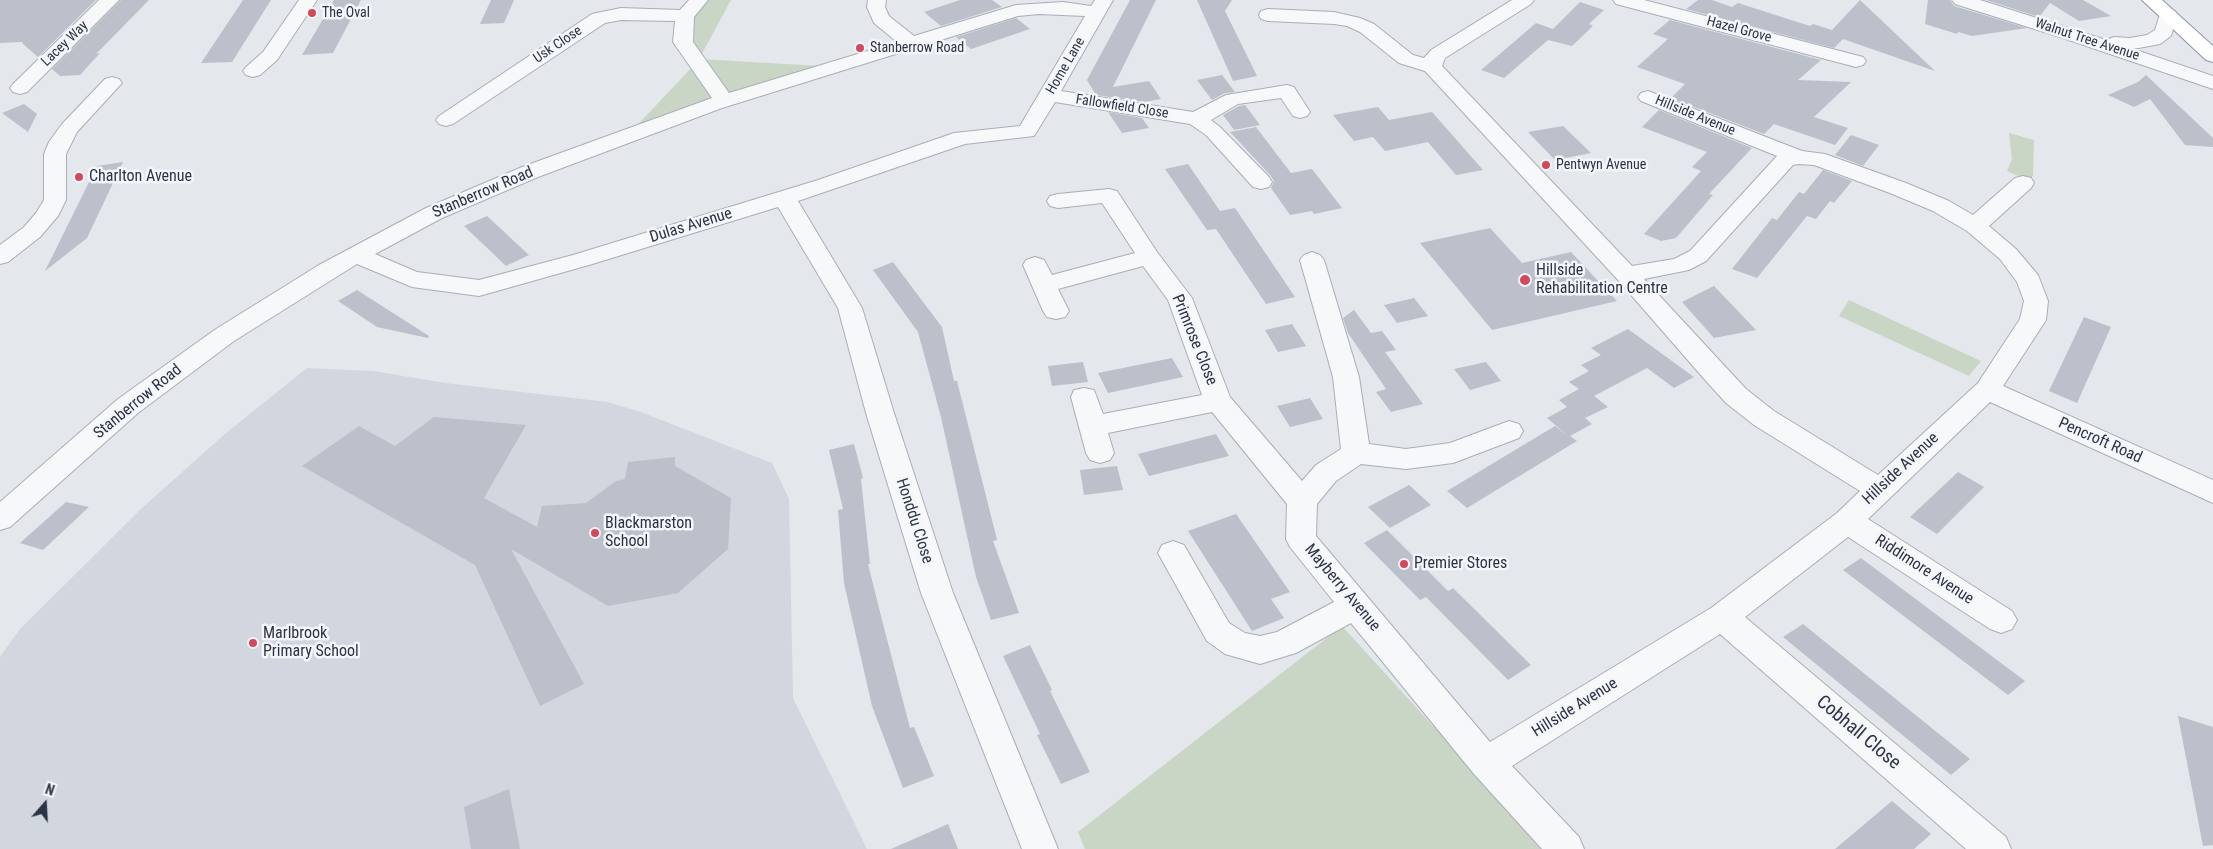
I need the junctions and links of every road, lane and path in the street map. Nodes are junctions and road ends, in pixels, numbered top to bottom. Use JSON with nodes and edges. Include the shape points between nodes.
{"nodes":[{"id":1,"x":110,"y":0,"type":"edge"},
{"id":2,"x":308,"y":0,"type":"edge"},
{"id":3,"x":699,"y":0,"type":"edge"},
{"id":4,"x":877,"y":0,"type":"edge"},
{"id":5,"x":1525,"y":0,"type":"edge"},
{"id":6,"x":1622,"y":0,"type":"edge"},
{"id":7,"x":1961,"y":0,"type":"edge"},
{"id":8,"x":2151,"y":0,"type":"edge"},
{"id":9,"x":1100,"y":6,"type":"edge"},
{"id":10,"x":1268,"y":15,"type":"dead end"},
{"id":11,"x":685,"y":16,"type":"junction"},
{"id":12,"x":2168,"y":16,"type":"junction"},
{"id":13,"x":2090,"y":40,"type":"junction"},
{"id":14,"x":912,"y":44,"type":"junction"},
{"id":15,"x":2213,"y":56,"type":"edge"},
{"id":16,"x":1856,"y":61,"type":"dead end"},
{"id":17,"x":1432,"y":67,"type":"junction"},
{"id":18,"x":253,"y":71,"type":"dead end"},
{"id":19,"x":112,"y":82,"type":"dead end"},
{"id":20,"x":2213,"y":83,"type":"edge"},
{"id":21,"x":20,"y":88,"type":"dead end"},
{"id":22,"x":1049,"y":95,"type":"junction"},
{"id":23,"x":1648,"y":97,"type":"dead end"},
{"id":24,"x":724,"y":101,"type":"junction"},
{"id":25,"x":1300,"y":112,"type":"dead end"},
{"id":26,"x":1196,"y":119,"type":"junction"},
{"id":27,"x":446,"y":120,"type":"dead end"},
{"id":28,"x":1027,"y":132,"type":"joint"},
{"id":29,"x":1798,"y":157,"type":"junction"},
{"id":30,"x":1261,"y":182,"type":"dead end"},
{"id":31,"x":2023,"y":183,"type":"dead end"},
{"id":32,"x":784,"y":198,"type":"junction"},
{"id":33,"x":1058,"y":201,"type":"dead end"},
{"id":34,"x":1975,"y":226,"type":"junction"},
{"id":35,"x":356,"y":255,"type":"junction"},
{"id":36,"x":0,"y":257,"type":"edge"},
{"id":37,"x":1149,"y":257,"type":"junction"},
{"id":38,"x":1312,"y":260,"type":"dead end"},
{"id":39,"x":1627,"y":275,"type":"junction"},
{"id":40,"x":1056,"y":311,"type":"dead end"},
{"id":41,"x":1987,"y":390,"type":"junction"},
{"id":42,"x":1084,"y":397,"type":"dead end"},
{"id":43,"x":1218,"y":401,"type":"junction"},
{"id":44,"x":1092,"y":426,"type":"junction"},
{"id":45,"x":1509,"y":431,"type":"dead end"},
{"id":46,"x":1100,"y":452,"type":"dead end"},
{"id":47,"x":1356,"y":453,"type":"junction"},
{"id":48,"x":1879,"y":489,"type":"junction"},
{"id":49,"x":2213,"y":492,"type":"edge"},
{"id":50,"x":1302,"y":501,"type":"junction"},
{"id":51,"x":0,"y":519,"type":"edge"},
{"id":52,"x":1847,"y":521,"type":"junction"},
{"id":53,"x":1173,"y":553,"type":"dead end"},
{"id":54,"x":1356,"y":605,"type":"junction"},
{"id":55,"x":1722,"y":617,"type":"junction"},
{"id":56,"x":2001,"y":620,"type":"dead end"},
{"id":57,"x":1486,"y":763,"type":"junction"},
{"id":58,"x":1040,"y":849,"type":"edge"},
{"id":59,"x":1566,"y":849,"type":"edge"},
{"id":60,"x":1993,"y":849,"type":"edge"}],
"edges":[{"from":1,"to":21,"type":"street","name":"Lacey Way"},
{"from":2,"to":18,"type":"street","via":[[270,56]]},
{"from":3,"to":11,"type":"street"},
{"from":4,"to":14,"type":"street","via":[[881,19]]},
{"from":5,"to":17,"type":"street","via":[[1438,54]]},
{"from":6,"to":16,"type":"street","name":"Hazel Grove"},
{"from":7,"to":13,"type":"street","name":"Walnut Tree Avenue"},
{"from":8,"to":12,"type":"highway"},
{"from":9,"to":14,"type":"street","name":"Stanberrow Road","via":[[1016,11]]},
{"from":9,"to":22,"type":"street","name":"Home Lane"},
{"from":10,"to":17,"type":"street","via":[[1353,22],[1367,28],[1406,59]]},
{"from":11,"to":24,"type":"street","via":[[683,42]]},
{"from":11,"to":27,"type":"street","name":"Usk Close","via":[[621,14],[599,18]]},
{"from":12,"to":13,"type":"street","via":[[2164,32],[2153,40],[2130,44]]},
{"from":12,"to":15,"type":"highway"},
{"from":13,"to":20,"type":"street","name":"Walnut Tree Avenue"},
{"from":14,"to":24,"type":"street","name":"Stanberrow Road"},
{"from":17,"to":39,"type":"street"},
{"from":19,"to":36,"type":"street","via":[[60,142],[55,154],[55,200],[46,216],[32,232]]},
{"from":22,"to":26,"type":"street","name":"Fallowfield Close"},
{"from":22,"to":28,"type":"street","name":"Home Lane"},
{"from":23,"to":29,"type":"street","name":"Hillside Avenue"},
{"from":24,"to":35,"type":"street","name":"Stanberrow Road","via":[[530,172],[434,213]]},
{"from":25,"to":26,"type":"street","via":[[1287,91],[1233,99]]},
{"from":26,"to":30,"type":"street","name":"Fallowfield Close","via":[[1213,131]]},
{"from":28,"to":32,"type":"street","name":"Dulas Avenue","via":[[962,138]]},
{"from":29,"to":34,"type":"street","name":"Hillside Avenue","via":[[1817,159],[1898,188],[1941,206]]},
{"from":29,"to":39,"type":"street","via":[[1785,160],[1698,256],[1680,265]]},
{"from":31,"to":34,"type":"street"},
{"from":32,"to":35,"type":"street","name":"Dulas Avenue","via":[[479,288],[412,279]]},
{"from":32,"to":58,"type":"street","name":"Honddu Close","via":[[850,308],[937,593]]},
{"from":33,"to":37,"type":"street","name":"Primrose Close","via":[[1109,196]]},
{"from":34,"to":41,"type":"street","name":"Hillside Avenue","via":[[2008,254],[2029,280],[2036,301],[2033,320]]},
{"from":35,"to":51,"type":"street","name":"Stanberrow Road","via":[[225,335],[143,395]]},
{"from":37,"to":40,"type":"street","via":[[1039,275]]},
{"from":37,"to":43,"type":"street","name":"Primrose Close","via":[[1180,298]]},
{"from":38,"to":47,"type":"street","via":[[1346,377]]},
{"from":39,"to":48,"type":"street","via":[[1736,396],[1764,418]]},
{"from":41,"to":48,"type":"street","name":"Hillside Avenue"},
{"from":41,"to":49,"type":"street","name":"Pencroft Road"},
{"from":42,"to":44,"type":"street"},
{"from":43,"to":44,"type":"street","name":"Primrose Close"},
{"from":43,"to":50,"type":"street","name":"Primrose Close"},
{"from":44,"to":46,"type":"street"},
{"from":45,"to":47,"type":"street","via":[[1453,453],[1406,459]]},
{"from":47,"to":50,"type":"street","via":[[1326,473]]},
{"from":48,"to":52,"type":"street","name":"Hillside Avenue"},
{"from":50,"to":54,"type":"street","name":"Mayberry Avenue","via":[[1301,539]]},
{"from":52,"to":55,"type":"street","name":"Hillside Avenue"},
{"from":52,"to":56,"type":"street","name":"Riddimore Avenue"},
{"from":53,"to":54,"type":"street","via":[[1218,632],[1236,644],[1260,650],[1285,642]]},
{"from":54,"to":57,"type":"street","name":"Mayberry Avenue"},
{"from":55,"to":57,"type":"street","name":"Hillside Avenue"},
{"from":55,"to":60,"type":"street","name":"Cobhall Close"},
{"from":57,"to":59,"type":"street","name":"Mayberry Avenue"}]}
